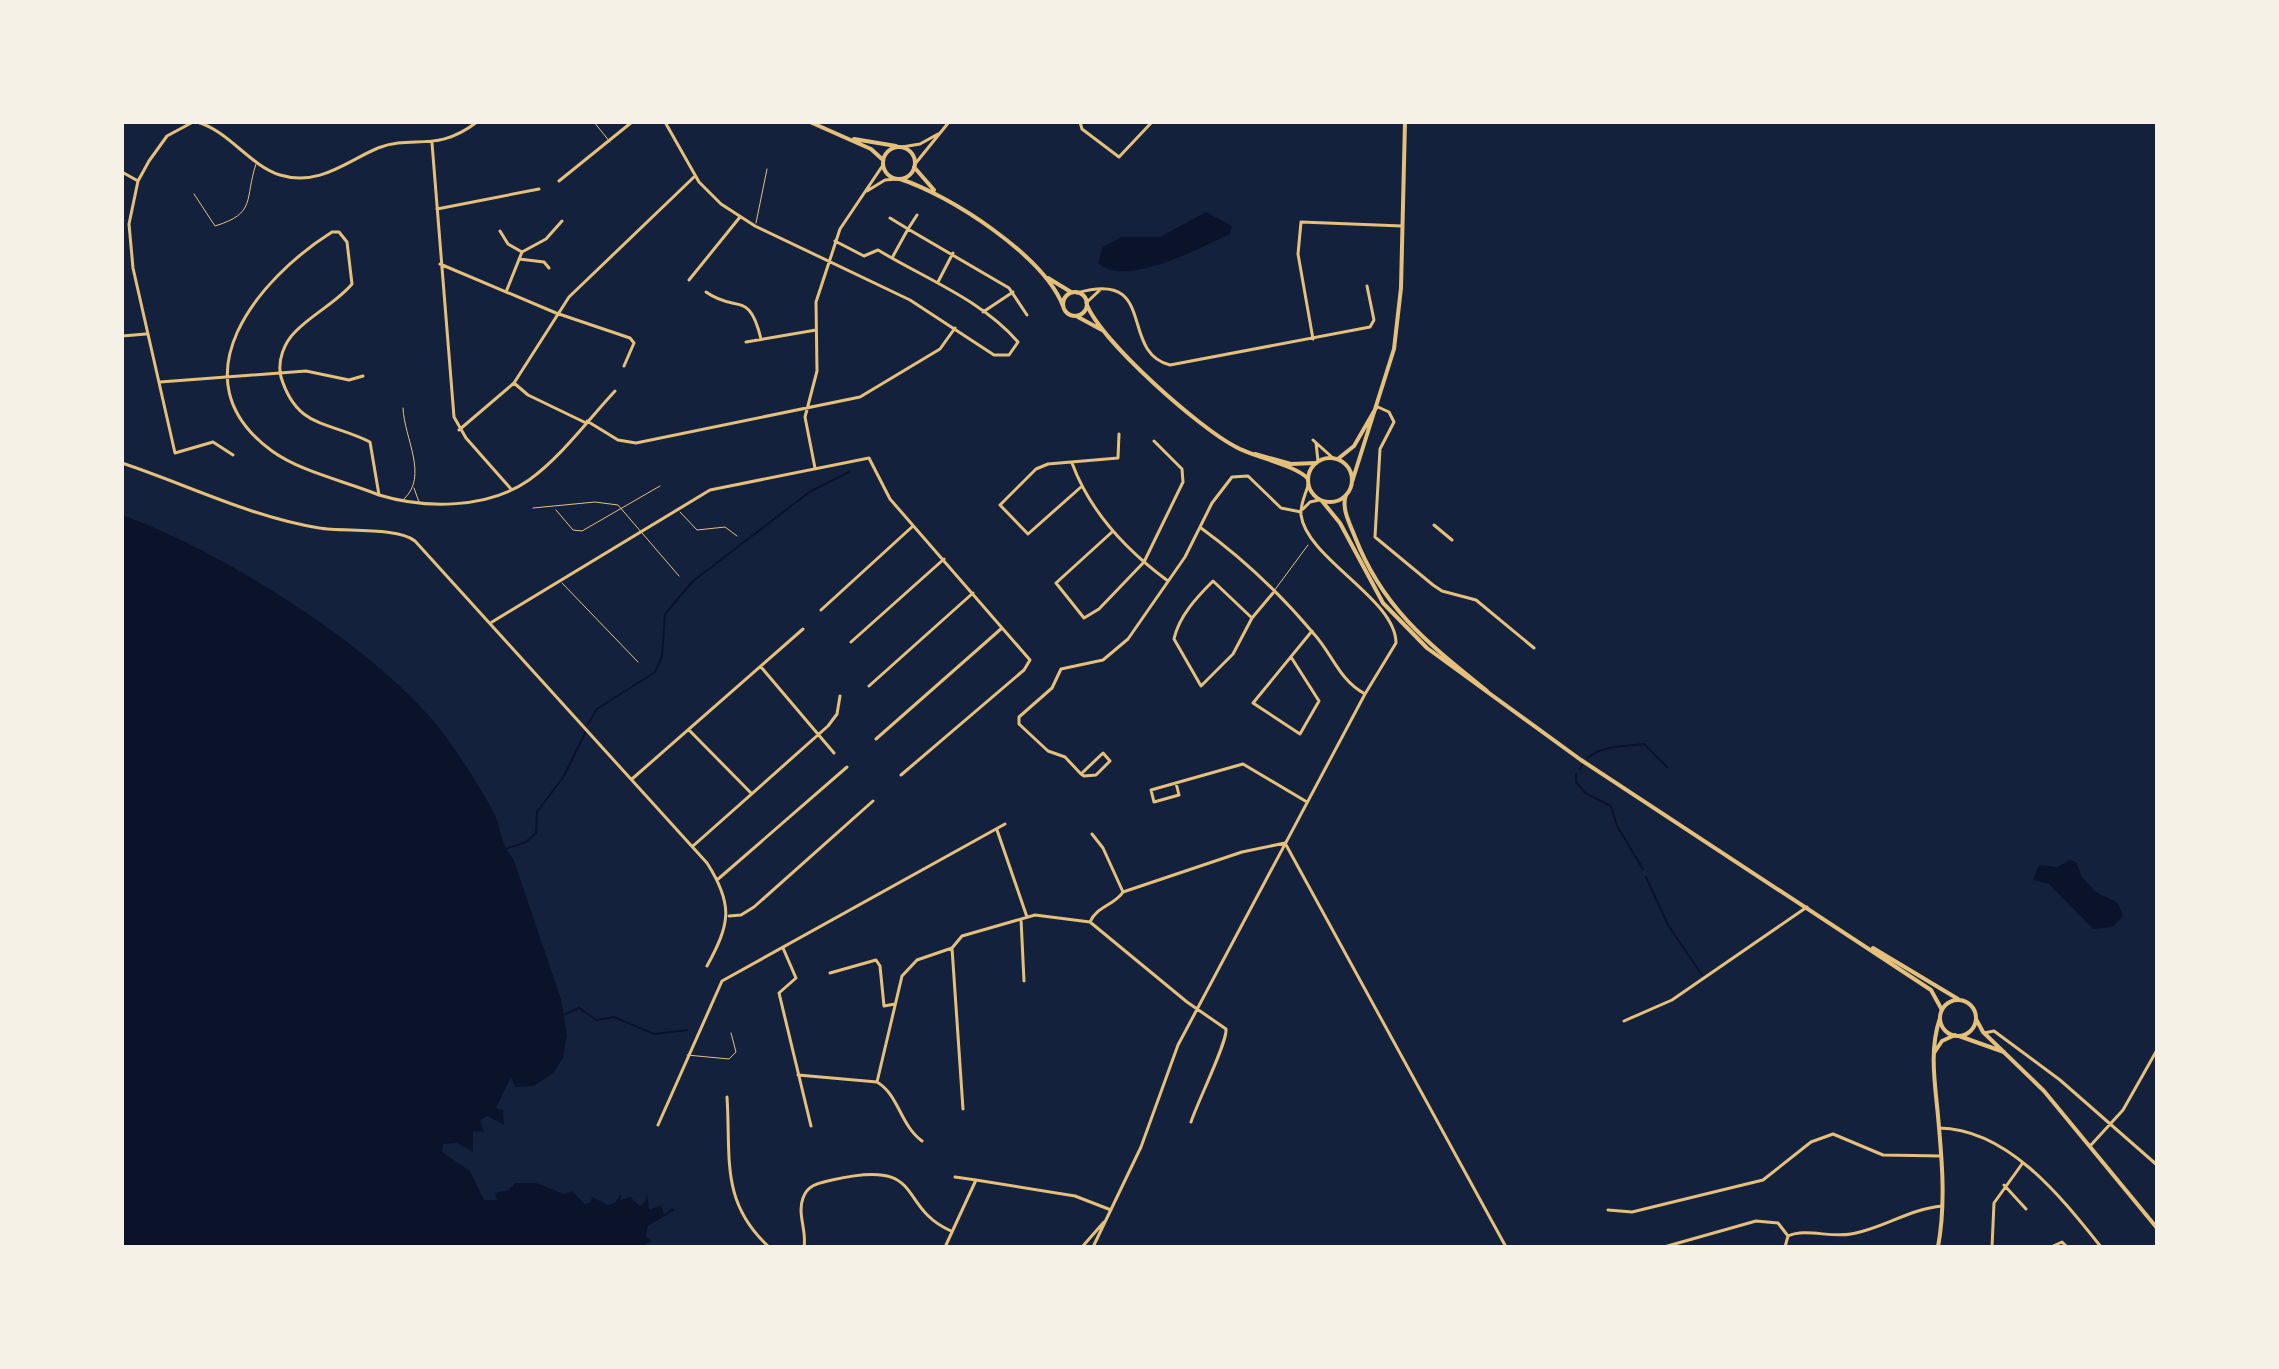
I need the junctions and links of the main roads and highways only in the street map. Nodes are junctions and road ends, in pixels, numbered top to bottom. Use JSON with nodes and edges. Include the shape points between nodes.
{"nodes":[{"id":1,"x":810,"y":122,"type":"edge"},
{"id":2,"x":1405,"y":122,"type":"edge"},
{"id":3,"x":847,"y":139,"type":"junction"},
{"id":4,"x":900,"y":147,"type":"junction"},
{"id":5,"x":883,"y":163,"type":"junction"},
{"id":6,"x":915,"y":166,"type":"junction"},
{"id":7,"x":898,"y":179,"type":"junction"},
{"id":8,"x":938,"y":194,"type":"junction"},
{"id":9,"x":1043,"y":275,"type":"junction"},
{"id":10,"x":1076,"y":293,"type":"junction"},
{"id":11,"x":1086,"y":304,"type":"junction"},
{"id":12,"x":1063,"y":306,"type":"junction"},
{"id":13,"x":1076,"y":316,"type":"junction"},
{"id":14,"x":1105,"y":332,"type":"junction"},
{"id":15,"x":1378,"y":407,"type":"junction"},
{"id":16,"x":1241,"y":450,"type":"junction"},
{"id":17,"x":1335,"y":459,"type":"junction"},
{"id":18,"x":1317,"y":462,"type":"junction"},
{"id":19,"x":1308,"y":482,"type":"junction"},
{"id":20,"x":1352,"y":482,"type":"junction"},
{"id":21,"x":1346,"y":495,"type":"junction"},
{"id":22,"x":1321,"y":500,"type":"junction"},
{"id":23,"x":1523,"y":721,"type":"junction"},
{"id":24,"x":1870,"y":947,"type":"junction"},
{"id":25,"x":1960,"y":1000,"type":"junction"},
{"id":26,"x":1942,"y":1010,"type":"junction"},
{"id":27,"x":1940,"y":1018,"type":"junction"},
{"id":28,"x":1976,"y":1019,"type":"junction"},
{"id":29,"x":1956,"y":1035,"type":"junction"},
{"id":30,"x":2008,"y":1054,"type":"junction"},
{"id":31,"x":1934,"y":1055,"type":"junction"},
{"id":32,"x":2157,"y":1228,"type":"edge"},
{"id":33,"x":1938,"y":1247,"type":"edge"}],
"edges":[{"from":1,"to":3,"type":"main road"},
{"from":2,"to":15,"type":"main road","via":[[1394,349]]},
{"from":3,"to":4,"type":"main road"},
{"from":3,"to":5,"type":"main road","via":[[871,149]]},
{"from":4,"to":5,"type":"main road","via":[[887,152]]},
{"from":4,"to":6,"type":"main road","via":[[911,152]]},
{"from":5,"to":7,"type":"main road"},
{"from":6,"to":7,"type":"main road","via":[[909,176]]},
{"from":6,"to":8,"type":"main road"},
{"from":7,"to":8,"type":"main road"},
{"from":8,"to":9,"type":"main road"},
{"from":9,"to":10,"type":"main road"},
{"from":9,"to":12,"type":"main road"},
{"from":10,"to":11,"type":"main road"},
{"from":10,"to":12,"type":"main road","via":[[1067,296]]},
{"from":11,"to":13,"type":"main road"},
{"from":11,"to":14,"type":"main road"},
{"from":12,"to":13,"type":"main road"},
{"from":13,"to":14,"type":"main road"},
{"from":14,"to":16,"type":"main road","via":[[1190,415]]},
{"from":15,"to":17,"type":"main road","via":[[1350,451]]},
{"from":15,"to":20,"type":"main road"},
{"from":16,"to":18,"type":"main road","via":[[1291,464]]},
{"from":16,"to":19,"type":"main road","via":[[1299,471]]},
{"from":17,"to":18,"type":"main road"},
{"from":17,"to":20,"type":"main road","via":[[1348,468]]},
{"from":18,"to":19,"type":"main road"},
{"from":19,"to":22,"type":"main road"},
{"from":20,"to":21,"type":"main road"},
{"from":21,"to":22,"type":"main road","via":[[1335,502]]},
{"from":21,"to":23,"type":"main road","via":[[1344,507],[1356,541],[1388,601],[1413,629]]},
{"from":22,"to":23,"type":"main road","via":[[1396,620]]},
{"from":23,"to":24,"type":"main road"},
{"from":24,"to":25,"type":"main road"},
{"from":24,"to":26,"type":"main road","via":[[1931,990]]},
{"from":25,"to":26,"type":"main road"},
{"from":25,"to":28,"type":"main road","via":[[1973,1007]]},
{"from":26,"to":27,"type":"main road"},
{"from":27,"to":29,"type":"main road"},
{"from":27,"to":31,"type":"main road"},
{"from":28,"to":29,"type":"main road","via":[[1971,1031]]},
{"from":28,"to":30,"type":"main road"},
{"from":29,"to":30,"type":"main road"},
{"from":29,"to":31,"type":"main road","via":[[1942,1041]]},
{"from":30,"to":32,"type":"main road"},
{"from":31,"to":33,"type":"main road","via":[[1941,1156]]}]}
